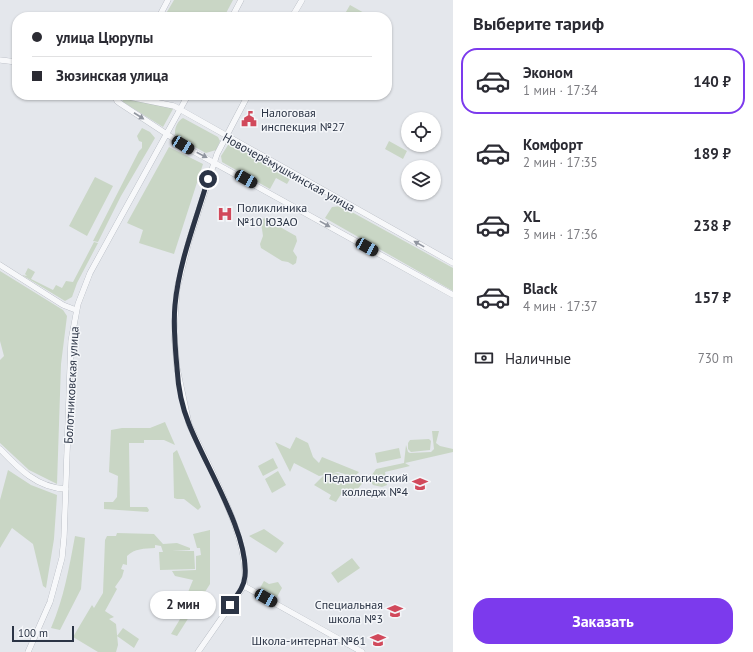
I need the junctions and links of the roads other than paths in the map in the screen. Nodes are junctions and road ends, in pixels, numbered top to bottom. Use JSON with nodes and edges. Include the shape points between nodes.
{"nodes":[{"id":1,"x":168,"y":0,"type":"edge"},
{"id":2,"x":241,"y":0,"type":"edge"},
{"id":3,"x":302,"y":0,"type":"edge"},
{"id":4,"x":161,"y":12,"type":"edge"},
{"id":5,"x":235,"y":12,"type":"edge"},
{"id":6,"x":295,"y":12,"type":"edge"},
{"id":7,"x":0,"y":60,"type":"edge"},
{"id":8,"x":12,"y":61,"type":"edge"},
{"id":9,"x":117,"y":100,"type":"edge"},
{"id":10,"x":147,"y":100,"type":"edge"},
{"id":11,"x":185,"y":100,"type":"edge"},
{"id":12,"x":245,"y":100,"type":"edge"},
{"id":13,"x":180,"y":110,"type":"junction"},
{"id":14,"x":166,"y":134,"type":"junction"},
{"id":15,"x":226,"y":136,"type":"junction"},
{"id":16,"x":214,"y":162,"type":"junction"},
{"id":17,"x":453,"y":263,"type":"edge"},
{"id":18,"x":0,"y":265,"type":"edge"},
{"id":19,"x":453,"y":295,"type":"edge"},
{"id":20,"x":76,"y":310,"type":"junction"},
{"id":21,"x":0,"y":448,"type":"edge"},
{"id":22,"x":66,"y":489,"type":"junction"},
{"id":23,"x":244,"y":586,"type":"junction"},
{"id":24,"x":28,"y":652,"type":"edge"},
{"id":25,"x":198,"y":652,"type":"edge"},
{"id":26,"x":362,"y":652,"type":"edge"}],
"edges":[{"from":1,"to":4,"type":"street"},
{"from":2,"to":5,"type":"street"},
{"from":3,"to":6,"type":"street"},
{"from":7,"to":8,"type":"street"},
{"from":9,"to":14,"type":"street","one_way":true},
{"from":10,"to":13,"type":"street","name":"Новочерёмушкинская улица","via":[[168,104]]},
{"from":11,"to":13,"type":"street","name":"Болотниковская улица"},
{"from":12,"to":15,"type":"street"},
{"from":13,"to":14,"type":"street","name":"Болотниковская улица"},
{"from":13,"to":15,"type":"street","name":"Новочерёмушкинская улица"},
{"from":14,"to":16,"type":"street","one_way":true},
{"from":14,"to":20,"type":"street","name":"Болотниковская улица","via":[[90,273]]},
{"from":15,"to":16,"type":"street"},
{"from":17,"to":15,"type":"street","name":"Новочерёмушкинская улица","one_way":true},
{"from":16,"to":19,"type":"street","one_way":true},
{"from":16,"to":23,"type":"street","via":[[178,284],[174,339],[177,375],[187,418],[236,529],[245,564]]},
{"from":18,"to":20,"type":"street","via":[[62,305]]},
{"from":20,"to":22,"type":"street","name":"Болотниковская улица","via":[[71,341]]},
{"from":21,"to":22,"type":"street","via":[[26,475],[55,488]]},
{"from":22,"to":24,"type":"street","name":"Болотниковская улица","via":[[64,546],[57,580]]},
{"from":23,"to":25,"type":"street"},
{"from":23,"to":26,"type":"street"}]}
